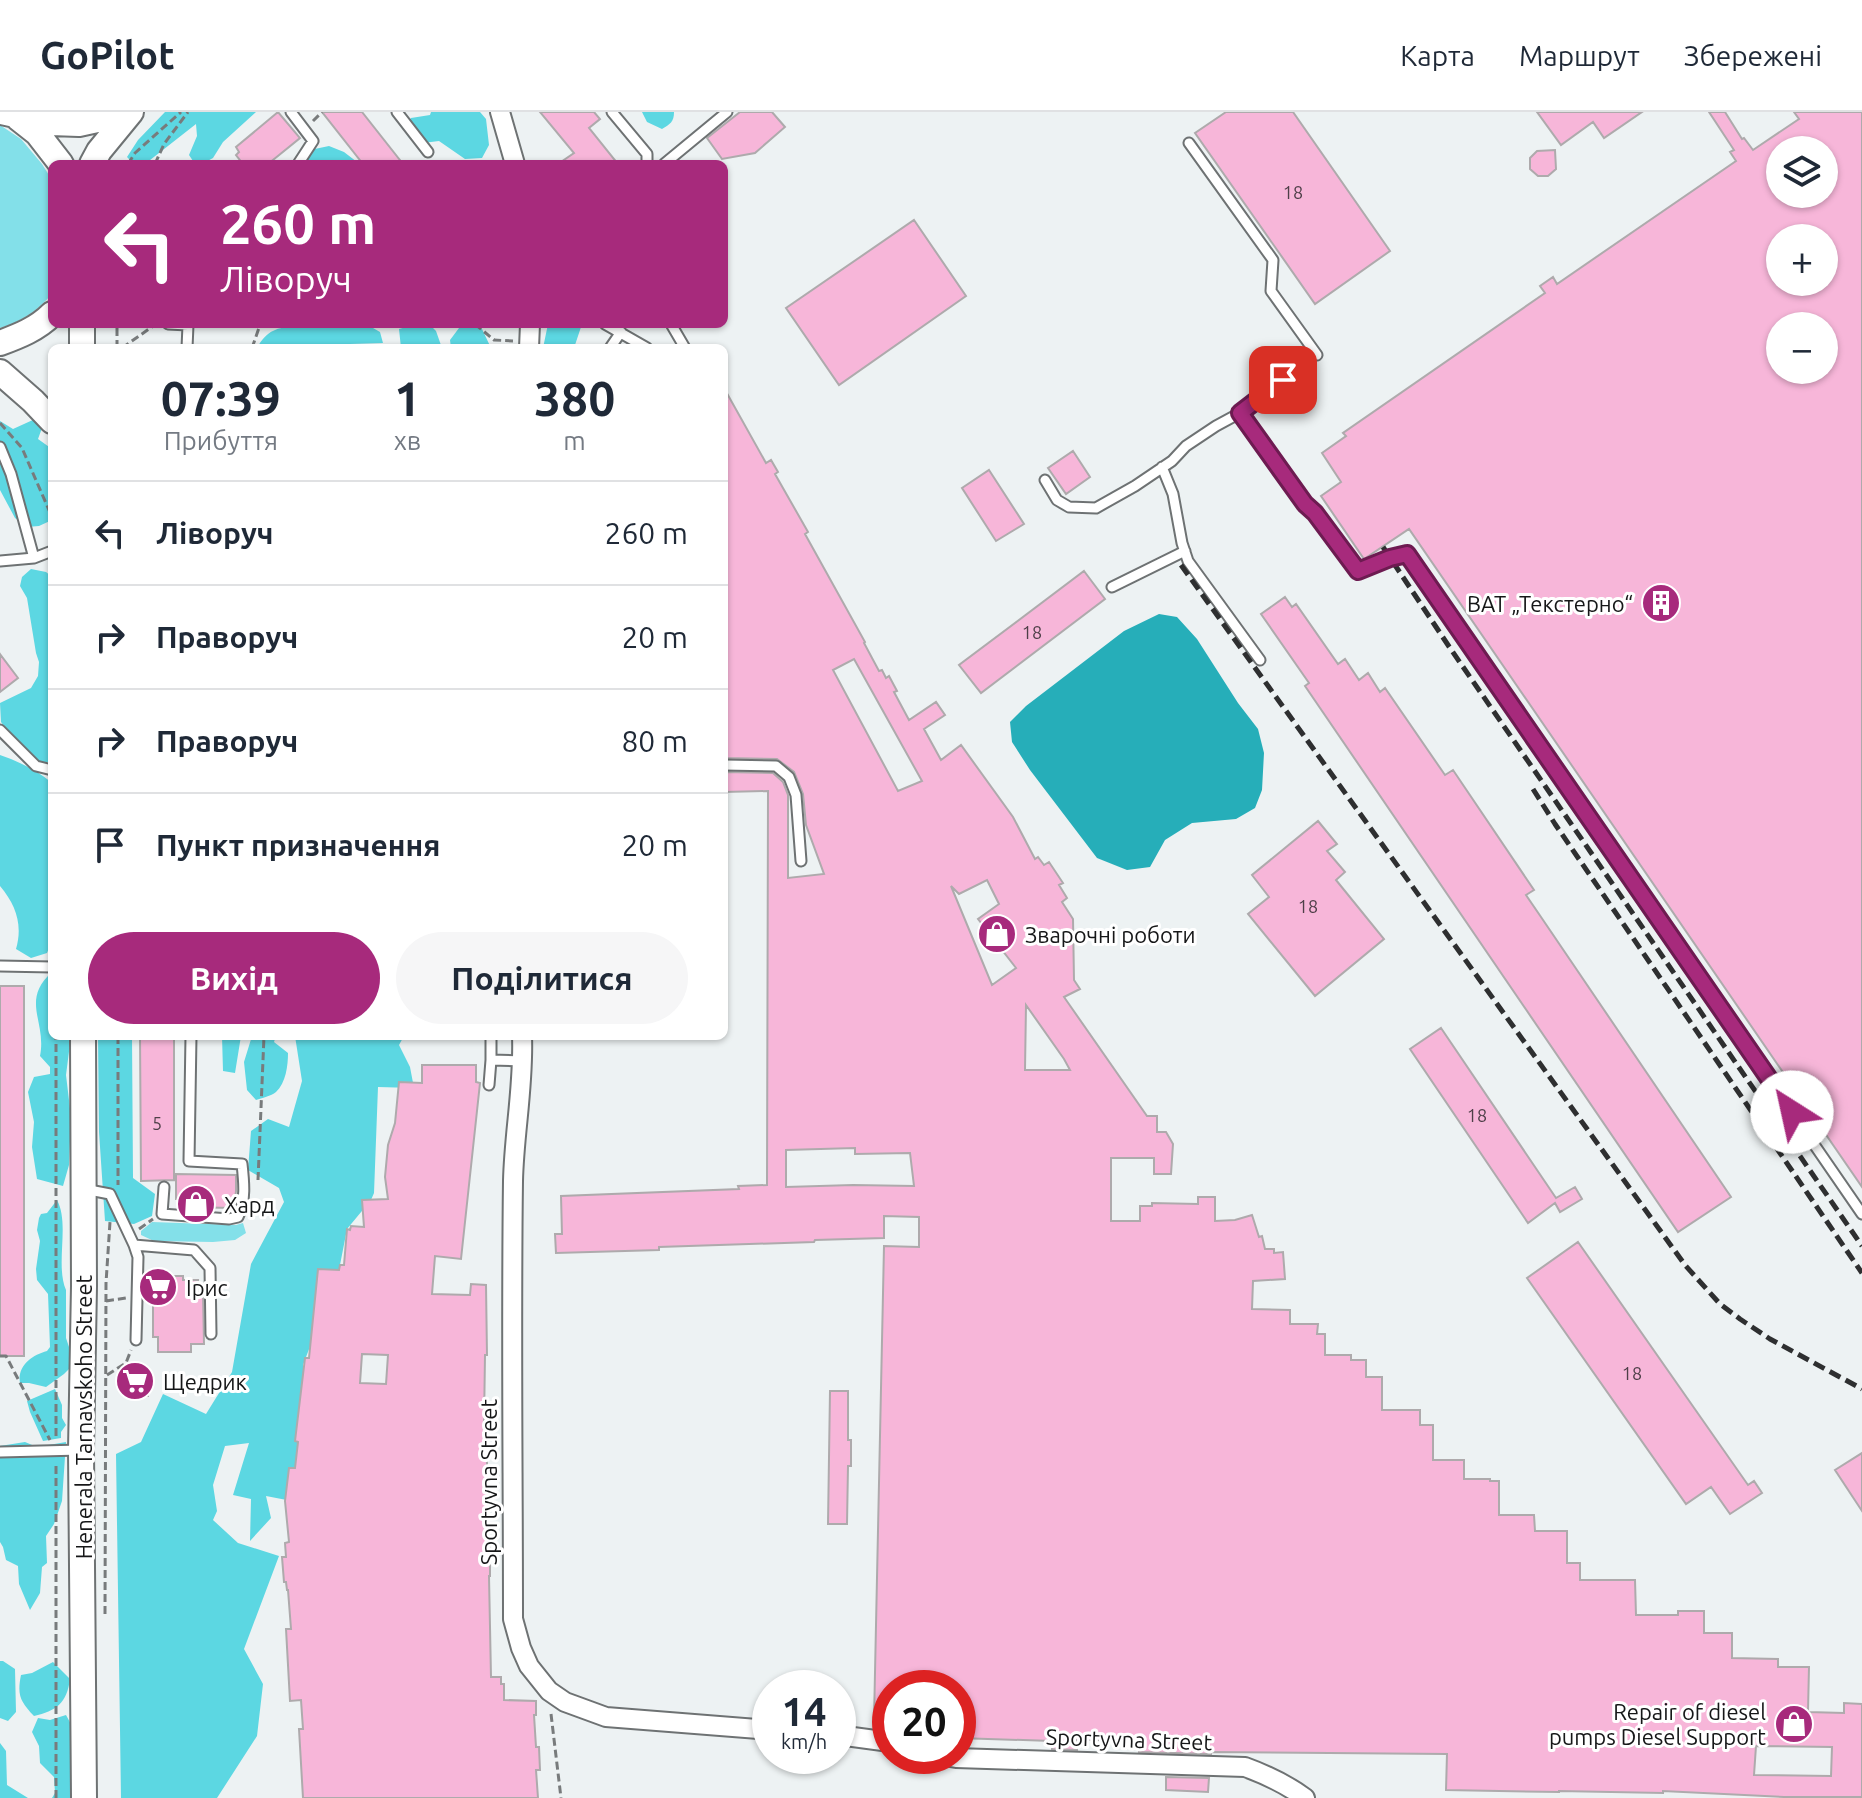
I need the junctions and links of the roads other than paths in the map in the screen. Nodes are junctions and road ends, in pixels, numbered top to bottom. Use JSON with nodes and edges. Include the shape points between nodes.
{"nodes":[{"id":1,"x":130,"y":112,"type":"edge"},
{"id":2,"x":291,"y":112,"type":"edge"},
{"id":3,"x":397,"y":112,"type":"edge"},
{"id":4,"x":500,"y":112,"type":"edge"},
{"id":5,"x":612,"y":112,"type":"edge"},
{"id":6,"x":727,"y":112,"type":"edge"},
{"id":7,"x":10,"y":114,"type":"edge"},
{"id":8,"x":1189,"y":143,"type":"dead end"},
{"id":9,"x":428,"y":152,"type":"dead end"},
{"id":10,"x":58,"y":160,"type":"edge"},
{"id":11,"x":94,"y":160,"type":"edge"},
{"id":12,"x":301,"y":160,"type":"edge"},
{"id":13,"x":514,"y":160,"type":"edge"},
{"id":14,"x":647,"y":160,"type":"edge"},
{"id":15,"x":669,"y":160,"type":"edge"},
{"id":16,"x":48,"y":318,"type":"edge"},
{"id":17,"x":613,"y":328,"type":"edge"},
{"id":18,"x":621,"y":332,"type":"junction"},
{"id":19,"x":0,"y":343,"type":"edge"},
{"id":20,"x":613,"y":344,"type":"edge"},
{"id":21,"x":640,"y":344,"type":"edge"},
{"id":22,"x":1317,"y":355,"type":"dead end"},
{"id":23,"x":1304,"y":364,"type":"dead end"},
{"id":24,"x":0,"y":372,"type":"edge"},
{"id":25,"x":1240,"y":413,"type":"junction"},
{"id":26,"x":48,"y":417,"type":"edge"},
{"id":27,"x":0,"y":447,"type":"edge"},
{"id":28,"x":1162,"y":467,"type":"junction"},
{"id":29,"x":1045,"y":480,"type":"dead end"},
{"id":30,"x":1185,"y":551,"type":"junction"},
{"id":31,"x":48,"y":553,"type":"edge"},
{"id":32,"x":34,"y":558,"type":"junction"},
{"id":33,"x":0,"y":561,"type":"edge"},
{"id":34,"x":1112,"y":587,"type":"dead end"},
{"id":35,"x":1260,"y":660,"type":"dead end"},
{"id":36,"x":0,"y":730,"type":"edge"},
{"id":37,"x":728,"y":765,"type":"edge"},
{"id":38,"x":48,"y":769,"type":"edge"},
{"id":39,"x":801,"y":861,"type":"dead end"},
{"id":40,"x":0,"y":966,"type":"edge"},
{"id":41,"x":48,"y":967,"type":"edge"},
{"id":42,"x":83,"y":1040,"type":"edge"},
{"id":43,"x":191,"y":1040,"type":"edge"},
{"id":44,"x":491,"y":1040,"type":"edge"},
{"id":45,"x":522,"y":1040,"type":"edge"},
{"id":46,"x":491,"y":1060,"type":"junction"},
{"id":47,"x":523,"y":1061,"type":"junction"},
{"id":48,"x":489,"y":1085,"type":"dead end"},
{"id":49,"x":164,"y":1187,"type":"dead end"},
{"id":50,"x":84,"y":1189,"type":"junction"},
{"id":51,"x":1862,"y":1214,"type":"edge"},
{"id":52,"x":132,"y":1240,"type":"junction"},
{"id":53,"x":211,"y":1334,"type":"dead end"},
{"id":54,"x":136,"y":1340,"type":"road end"},
{"id":55,"x":81,"y":1450,"type":"junction"},
{"id":56,"x":0,"y":1452,"type":"edge"},
{"id":57,"x":752,"y":1729,"type":"edge"},
{"id":58,"x":976,"y":1758,"type":"edge"},
{"id":59,"x":84,"y":1798,"type":"edge"},
{"id":60,"x":1305,"y":1798,"type":"edge"}],
"edges":[{"from":1,"to":7,"type":"main road","via":[[79,124]]},
{"from":1,"to":11,"type":"main road"},
{"from":2,"to":12,"type":"lane","via":[[313,141]]},
{"from":3,"to":9,"type":"lane"},
{"from":4,"to":13,"type":"street"},
{"from":5,"to":14,"type":"lane"},
{"from":6,"to":15,"type":"lane"},
{"from":7,"to":10,"type":"main road","via":[[37,133]]},
{"from":8,"to":22,"type":"lane","via":[[1273,260],[1271,291]]},
{"from":16,"to":19,"type":"main road"},
{"from":17,"to":18,"type":"lane"},
{"from":18,"to":20,"type":"lane"},
{"from":18,"to":21,"type":"lane"},
{"from":23,"to":25,"type":"lane"},
{"from":24,"to":26,"type":"main road"},
{"from":25,"to":28,"type":"lane"},
{"from":25,"to":51,"type":"lane","via":[[1358,571],[1407,554]]},
{"from":27,"to":32,"type":"lane"},
{"from":28,"to":29,"type":"lane","via":[[1096,508],[1069,507],[1057,500]]},
{"from":28,"to":30,"type":"lane"},
{"from":30,"to":34,"type":"lane"},
{"from":30,"to":35,"type":"lane"},
{"from":31,"to":32,"type":"lane"},
{"from":32,"to":33,"type":"lane"},
{"from":36,"to":38,"type":"lane","via":[[36,766]]},
{"from":37,"to":39,"type":"lane","via":[[776,766],[789,777],[796,795]]},
{"from":40,"to":41,"type":"lane"},
{"from":42,"to":50,"type":"main road","name":"Henerala Tarnavskoho Street"},
{"from":43,"to":49,"type":"lane","via":[[189,1161],[242,1164],[242,1209],[229,1219],[162,1214]]},
{"from":44,"to":46,"type":"lane"},
{"from":45,"to":47,"type":"street","name":"Sportyvna Street"},
{"from":46,"to":47,"type":"lane"},
{"from":46,"to":48,"type":"lane"},
{"from":47,"to":57,"type":"street","name":"Sportyvna Street","via":[[513,1179],[511,1368],[513,1619],[521,1648],[549,1691],[606,1717]]},
{"from":50,"to":52,"type":"lane","via":[[110,1194]]},
{"from":50,"to":55,"type":"main road","name":"Henerala Tarnavskoho Street"},
{"from":52,"to":53,"type":"lane","via":[[194,1250],[210,1268]]},
{"from":52,"to":54,"type":"lane","via":[[138,1257]]},
{"from":55,"to":56,"type":"lane"},
{"from":55,"to":59,"type":"main road","name":"Henerala Tarnavskoho Street"},
{"from":58,"to":60,"type":"street","name":"Sportyvna Street","via":[[1245,1767]]}]}
